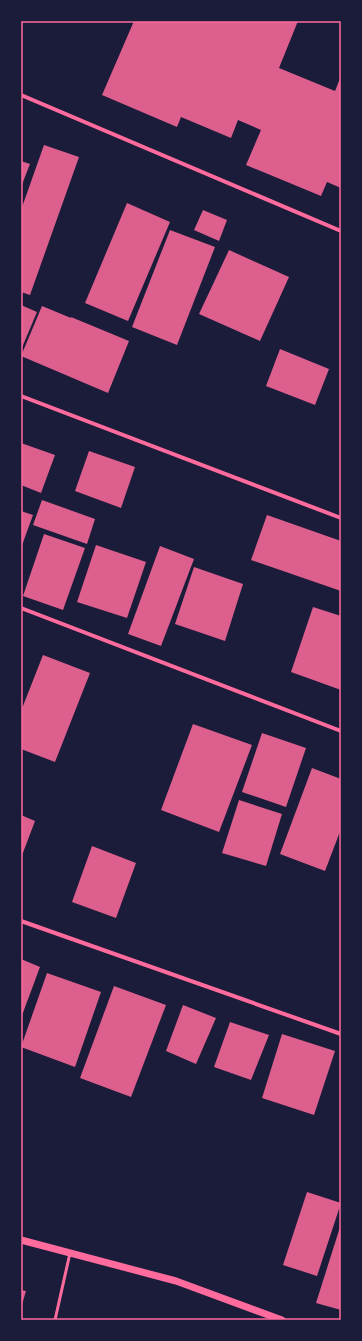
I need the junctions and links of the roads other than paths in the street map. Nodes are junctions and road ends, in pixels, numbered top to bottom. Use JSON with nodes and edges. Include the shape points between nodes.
{"nodes":[{"id":1,"x":21,"y":95,"type":"edge"},
{"id":2,"x":341,"y":232,"type":"edge"},
{"id":3,"x":21,"y":396,"type":"edge"},
{"id":4,"x":341,"y":518,"type":"edge"},
{"id":5,"x":21,"y":608,"type":"edge"},
{"id":6,"x":341,"y":731,"type":"edge"},
{"id":7,"x":21,"y":921,"type":"edge"},
{"id":8,"x":341,"y":1034,"type":"edge"},
{"id":9,"x":21,"y":1240,"type":"edge"},
{"id":10,"x":70,"y":1253,"type":"junction"},
{"id":11,"x":55,"y":1320,"type":"edge"},
{"id":12,"x":282,"y":1320,"type":"edge"}],
"edges":[{"from":1,"to":2,"type":"street"},
{"from":3,"to":4,"type":"street"},
{"from":5,"to":6,"type":"street"},
{"from":7,"to":8,"type":"street"},
{"from":9,"to":10,"type":"street"},
{"from":10,"to":11,"type":"lane"},
{"from":10,"to":12,"type":"street","via":[[176,1280]]}]}
